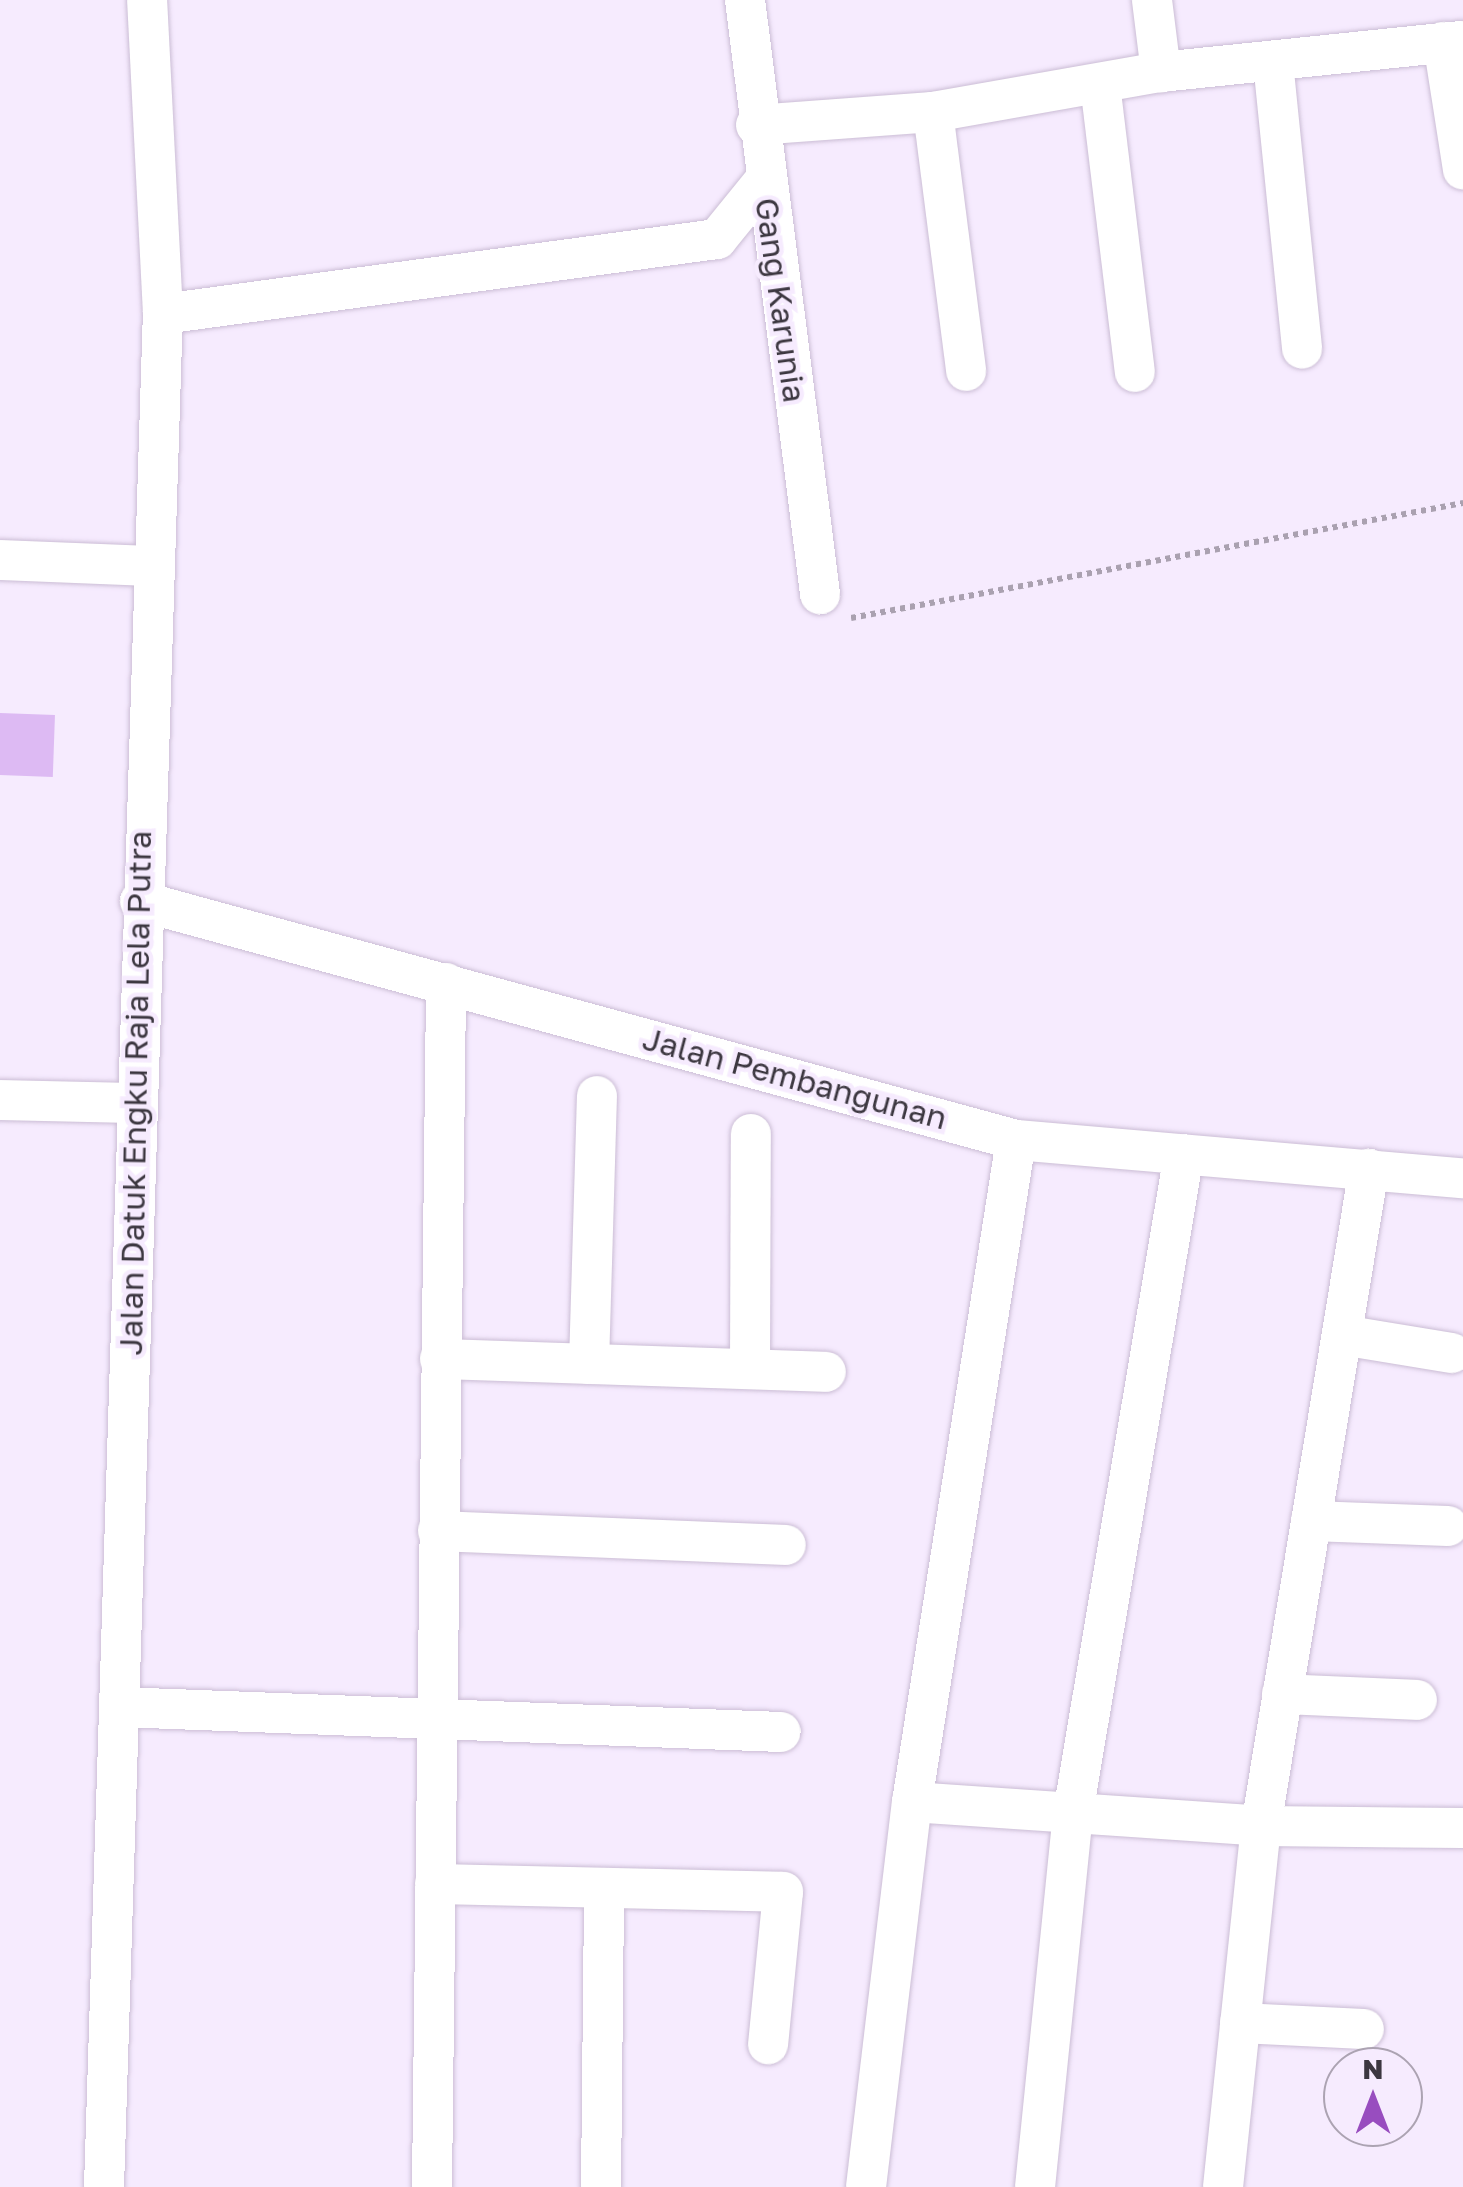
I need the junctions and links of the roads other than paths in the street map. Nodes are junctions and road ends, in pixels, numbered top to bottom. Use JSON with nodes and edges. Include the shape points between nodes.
{"nodes":[{"id":1,"x":147,"y":0,"type":"edge"},
{"id":2,"x":1152,"y":0,"type":"edge"},
{"id":3,"x":745,"y":3,"type":"edge"},
{"id":4,"x":1453,"y":42,"type":"edge"},
{"id":5,"x":1273,"y":62,"type":"junction"},
{"id":6,"x":1161,"y":72,"type":"junction"},
{"id":7,"x":1100,"y":84,"type":"junction"},
{"id":8,"x":933,"y":112,"type":"junction"},
{"id":9,"x":756,"y":125,"type":"junction"},
{"id":10,"x":1463,"y":169,"type":"edge"},
{"id":11,"x":765,"y":180,"type":"junction"},
{"id":12,"x":163,"y":314,"type":"junction"},
{"id":13,"x":1302,"y":349,"type":"dead end"},
{"id":14,"x":966,"y":371,"type":"dead end"},
{"id":15,"x":1135,"y":372,"type":"dead end"},
{"id":16,"x":0,"y":560,"type":"edge"},
{"id":17,"x":149,"y":566,"type":"junction"},
{"id":18,"x":820,"y":594,"type":"road end"},
{"id":19,"x":140,"y":901,"type":"junction"},
{"id":20,"x":446,"y":983,"type":"junction"},
{"id":21,"x":596,"y":1096,"type":"dead end"},
{"id":22,"x":0,"y":1100,"type":"edge"},
{"id":23,"x":135,"y":1103,"type":"junction"},
{"id":24,"x":751,"y":1134,"type":"dead end"},
{"id":25,"x":1016,"y":1140,"type":"junction"},
{"id":26,"x":1184,"y":1154,"type":"junction"},
{"id":27,"x":1368,"y":1169,"type":"junction"},
{"id":28,"x":1463,"y":1178,"type":"edge"},
{"id":29,"x":1342,"y":1335,"type":"junction"},
{"id":30,"x":1452,"y":1354,"type":"dead end"},
{"id":31,"x":440,"y":1358,"type":"junction"},
{"id":32,"x":590,"y":1364,"type":"junction"},
{"id":33,"x":750,"y":1369,"type":"junction"},
{"id":34,"x":826,"y":1372,"type":"dead end"},
{"id":35,"x":1311,"y":1521,"type":"junction"},
{"id":36,"x":1448,"y":1526,"type":"dead end"},
{"id":37,"x":438,"y":1530,"type":"junction"},
{"id":38,"x":786,"y":1544,"type":"dead end"},
{"id":39,"x":1282,"y":1694,"type":"junction"},
{"id":40,"x":1416,"y":1700,"type":"dead end"},
{"id":41,"x":119,"y":1707,"type":"junction"},
{"id":42,"x":436,"y":1719,"type":"junction"},
{"id":43,"x":781,"y":1732,"type":"dead end"},
{"id":44,"x":912,"y":1802,"type":"junction"},
{"id":45,"x":1073,"y":1813,"type":"junction"},
{"id":46,"x":1260,"y":1826,"type":"junction"},
{"id":47,"x":1463,"y":1828,"type":"edge"},
{"id":48,"x":435,"y":1884,"type":"junction"},
{"id":49,"x":604,"y":1888,"type":"junction"},
{"id":50,"x":1240,"y":2022,"type":"junction"},
{"id":51,"x":1364,"y":2029,"type":"dead end"},
{"id":52,"x":768,"y":2044,"type":"dead end"},
{"id":53,"x":104,"y":2187,"type":"edge"},
{"id":54,"x":432,"y":2187,"type":"edge"},
{"id":55,"x":601,"y":2187,"type":"edge"},
{"id":56,"x":866,"y":2187,"type":"edge"},
{"id":57,"x":1035,"y":2187,"type":"edge"},
{"id":58,"x":1223,"y":2187,"type":"edge"}],
"edges":[{"from":1,"to":12,"type":"street","name":"Jalan Datuk Engku Raja Lela Putra"},
{"from":2,"to":6,"type":"street"},
{"from":3,"to":9,"type":"street","name":"Gang Karunia"},
{"from":4,"to":5,"type":"street"},
{"from":4,"to":10,"type":"street"},
{"from":5,"to":6,"type":"street"},
{"from":5,"to":13,"type":"street"},
{"from":6,"to":7,"type":"street"},
{"from":7,"to":8,"type":"street"},
{"from":7,"to":15,"type":"street"},
{"from":8,"to":9,"type":"street"},
{"from":8,"to":14,"type":"street"},
{"from":9,"to":11,"type":"street","name":"Gang Karunia"},
{"from":11,"to":12,"type":"street","via":[[717,239]]},
{"from":11,"to":18,"type":"street","name":"Gang Karunia"},
{"from":12,"to":17,"type":"street","name":"Jalan Datuk Engku Raja Lela Putra"},
{"from":16,"to":17,"type":"street"},
{"from":17,"to":19,"type":"street","name":"Jalan Datuk Engku Raja Lela Putra"},
{"from":19,"to":20,"type":"street","name":"Jalan Pembangunan"},
{"from":19,"to":23,"type":"street","name":"Jalan Datuk Engku Raja Lela Putra"},
{"from":20,"to":25,"type":"street","name":"Jalan Pembangunan"},
{"from":20,"to":31,"type":"street"},
{"from":21,"to":32,"type":"street"},
{"from":22,"to":23,"type":"street"},
{"from":23,"to":41,"type":"street","name":"Jalan Datuk Engku Raja Lela Putra"},
{"from":24,"to":33,"type":"street"},
{"from":25,"to":26,"type":"street","name":"Jalan Pembangunan"},
{"from":25,"to":44,"type":"street"},
{"from":26,"to":27,"type":"street","name":"Jalan Pembangunan"},
{"from":26,"to":45,"type":"street"},
{"from":27,"to":28,"type":"street","name":"Jalan Pembangunan"},
{"from":27,"to":29,"type":"street"},
{"from":29,"to":30,"type":"street"},
{"from":29,"to":35,"type":"street"},
{"from":31,"to":32,"type":"street"},
{"from":31,"to":37,"type":"street"},
{"from":32,"to":33,"type":"street"},
{"from":33,"to":34,"type":"street"},
{"from":35,"to":36,"type":"street"},
{"from":35,"to":39,"type":"street"},
{"from":37,"to":38,"type":"street"},
{"from":37,"to":42,"type":"street"},
{"from":39,"to":40,"type":"street"},
{"from":39,"to":46,"type":"street"},
{"from":41,"to":42,"type":"street"},
{"from":41,"to":53,"type":"street","name":"Jalan Datuk Engku Raja Lela Putra"},
{"from":42,"to":43,"type":"street"},
{"from":42,"to":48,"type":"street"},
{"from":44,"to":45,"type":"street"},
{"from":44,"to":56,"type":"street"},
{"from":45,"to":46,"type":"street"},
{"from":45,"to":57,"type":"street"},
{"from":46,"to":47,"type":"street"},
{"from":46,"to":50,"type":"street"},
{"from":48,"to":49,"type":"street"},
{"from":48,"to":54,"type":"street"},
{"from":49,"to":52,"type":"street","via":[[782,1892]]},
{"from":49,"to":55,"type":"street"},
{"from":50,"to":51,"type":"street"},
{"from":50,"to":58,"type":"street"}]}
